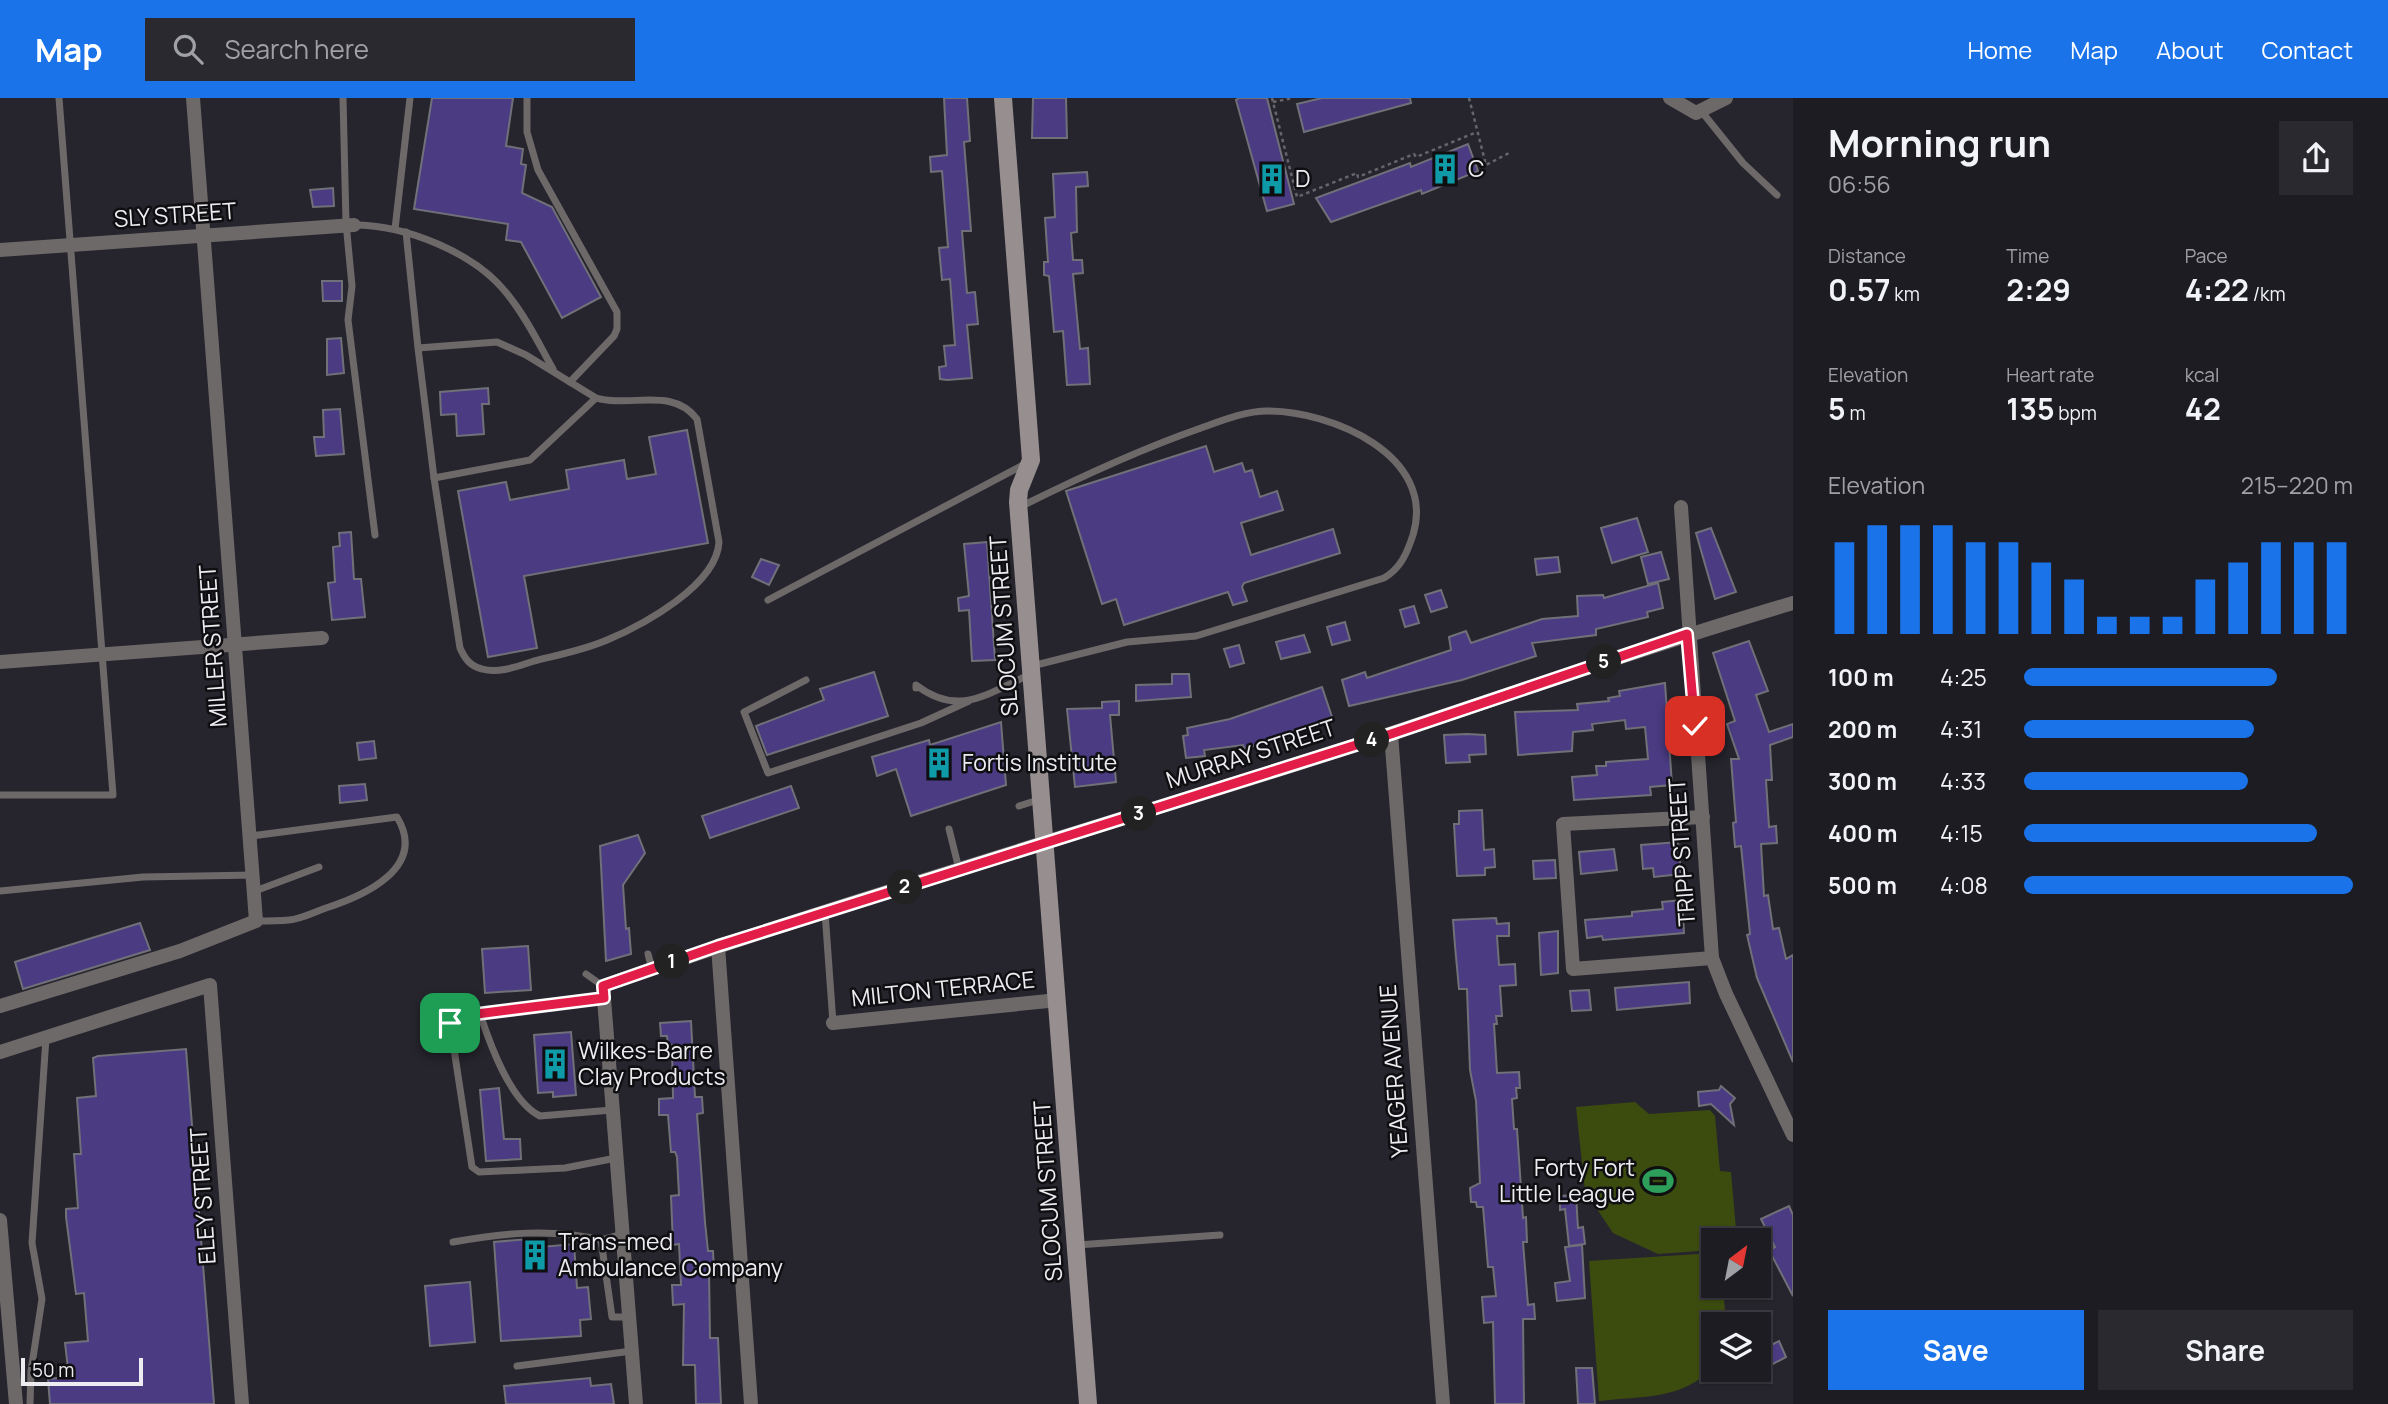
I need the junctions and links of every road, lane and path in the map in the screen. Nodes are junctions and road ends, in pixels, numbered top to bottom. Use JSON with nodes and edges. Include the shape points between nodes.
{"nodes":[{"id":1,"x":59,"y":98,"type":"edge"},
{"id":2,"x":193,"y":98,"type":"edge"},
{"id":3,"x":343,"y":98,"type":"edge"},
{"id":4,"x":410,"y":98,"type":"edge"},
{"id":5,"x":527,"y":98,"type":"edge"},
{"id":6,"x":1003,"y":98,"type":"edge"},
{"id":7,"x":1293,"y":98,"type":"edge"},
{"id":8,"x":1469,"y":98,"type":"edge"},
{"id":9,"x":1670,"y":98,"type":"edge"},
{"id":10,"x":1726,"y":98,"type":"edge"},
{"id":11,"x":1273,"y":100,"type":"edge"},
{"id":12,"x":1707,"y":109,"type":"junction"},
{"id":13,"x":1477,"y":132,"type":"junction"},
{"id":14,"x":1509,"y":153,"type":"dead end"},
{"id":15,"x":1777,"y":195,"type":"dead end"},
{"id":16,"x":349,"y":224,"type":"junction"},
{"id":17,"x":395,"y":229,"type":"junction"},
{"id":18,"x":406,"y":232,"type":"junction"},
{"id":19,"x":204,"y":236,"type":"junction"},
{"id":20,"x":70,"y":245,"type":"junction"},
{"id":21,"x":0,"y":250,"type":"edge"},
{"id":22,"x":418,"y":348,"type":"junction"},
{"id":23,"x":554,"y":371,"type":"junction"},
{"id":24,"x":570,"y":382,"type":"junction"},
{"id":25,"x":596,"y":398,"type":"junction"},
{"id":26,"x":1031,"y":460,"type":"junction"},
{"id":27,"x":434,"y":478,"type":"junction"},
{"id":28,"x":1020,"y":507,"type":"junction"},
{"id":29,"x":1681,"y":507,"type":"dead end"},
{"id":30,"x":375,"y":535,"type":"dead end"},
{"id":31,"x":768,"y":600,"type":"dead end"},
{"id":32,"x":1793,"y":603,"type":"edge"},
{"id":33,"x":1687,"y":634,"type":"junction"},
{"id":34,"x":321,"y":638,"type":"dead end"},
{"id":35,"x":236,"y":643,"type":"junction"},
{"id":36,"x":102,"y":654,"type":"junction"},
{"id":37,"x":0,"y":662,"type":"edge"},
{"id":38,"x":1032,"y":670,"type":"junction"},
{"id":39,"x":806,"y":680,"type":"dead end"},
{"id":40,"x":916,"y":688,"type":"dead end"},
{"id":41,"x":969,"y":701,"type":"junction"},
{"id":42,"x":1391,"y":734,"type":"junction"},
{"id":43,"x":0,"y":795,"type":"edge"},
{"id":44,"x":1042,"y":799,"type":"junction"},
{"id":45,"x":1019,"y":806,"type":"dead end"},
{"id":46,"x":1703,"y":817,"type":"junction"},
{"id":47,"x":949,"y":829,"type":"dead end"},
{"id":48,"x":251,"y":836,"type":"junction"},
{"id":49,"x":1045,"y":842,"type":"junction"},
{"id":50,"x":319,"y":867,"type":"dead end"},
{"id":51,"x":959,"y":869,"type":"junction"},
{"id":52,"x":254,"y":874,"type":"junction"},
{"id":53,"x":0,"y":891,"type":"edge"},
{"id":54,"x":255,"y":891,"type":"junction"},
{"id":55,"x":825,"y":912,"type":"junction"},
{"id":56,"x":256,"y":921,"type":"junction"},
{"id":57,"x":718,"y":946,"type":"junction"},
{"id":58,"x":1712,"y":958,"type":"junction"},
{"id":59,"x":586,"y":974,"type":"dead end"},
{"id":60,"x":603,"y":992,"type":"junction"},
{"id":61,"x":1058,"y":1000,"type":"junction"},
{"id":62,"x":0,"y":1006,"type":"edge"},
{"id":63,"x":480,"y":1014,"type":"junction"},
{"id":64,"x":833,"y":1023,"type":"joint"},
{"id":65,"x":46,"y":1037,"type":"junction"},
{"id":66,"x":0,"y":1052,"type":"edge"},
{"id":67,"x":612,"y":1110,"type":"junction"},
{"id":68,"x":1793,"y":1135,"type":"edge"},
{"id":69,"x":616,"y":1158,"type":"junction"},
{"id":70,"x":0,"y":1220,"type":"edge"},
{"id":71,"x":622,"y":1234,"type":"junction"},
{"id":72,"x":1220,"y":1236,"type":"dead end"},
{"id":73,"x":601,"y":1240,"type":"junction"},
{"id":74,"x":453,"y":1242,"type":"dead end"},
{"id":75,"x":1076,"y":1245,"type":"junction"},
{"id":76,"x":629,"y":1317,"type":"junction"},
{"id":77,"x":632,"y":1351,"type":"junction"},
{"id":78,"x":517,"y":1366,"type":"dead end"},
{"id":79,"x":0,"y":1400,"type":"edge"},
{"id":80,"x":16,"y":1401,"type":"edge"},
{"id":81,"x":30,"y":1404,"type":"edge"},
{"id":82,"x":242,"y":1404,"type":"edge"},
{"id":83,"x":636,"y":1404,"type":"edge"},
{"id":84,"x":751,"y":1404,"type":"edge"},
{"id":85,"x":1088,"y":1404,"type":"edge"},
{"id":86,"x":1443,"y":1404,"type":"edge"}],
"edges":[{"from":1,"to":20,"type":"lane"},
{"from":2,"to":19,"type":"street","name":"MILLER STREET"},
{"from":3,"to":16,"type":"lane"},
{"from":4,"to":17,"type":"lane"},
{"from":5,"to":24,"type":"lane","via":[[527,132],[538,170],[617,312],[614,336]]},
{"from":6,"to":26,"type":"street","name":"SLOCUM STREET"},
{"from":7,"to":11,"type":"path"},
{"from":8,"to":13,"type":"path"},
{"from":9,"to":12,"type":"street","via":[[1686,109]]},
{"from":10,"to":12,"type":"street"},
{"from":11,"to":13,"type":"path","via":[[1297,197]]},
{"from":12,"to":15,"type":"lane","via":[[1744,163]]},
{"from":13,"to":14,"type":"path","via":[[1486,165]]},
{"from":16,"to":17,"type":"lane"},
{"from":16,"to":19,"type":"street","name":"SLY STREET"},
{"from":16,"to":30,"type":"lane","via":[[352,286],[348,320]]},
{"from":17,"to":18,"type":"lane"},
{"from":18,"to":22,"type":"lane"},
{"from":18,"to":23,"type":"lane","via":[[494,279],[521,312]]},
{"from":19,"to":20,"type":"street","name":"SLY STREET"},
{"from":19,"to":35,"type":"street","name":"MILLER STREET"},
{"from":20,"to":21,"type":"street","name":"SLY STREET"},
{"from":20,"to":36,"type":"lane"},
{"from":22,"to":23,"type":"lane","via":[[497,342]]},
{"from":22,"to":27,"type":"lane"},
{"from":23,"to":24,"type":"lane"},
{"from":24,"to":25,"type":"lane"},
{"from":25,"to":27,"type":"lane","via":[[530,460]]},
{"from":25,"to":27,"type":"lane","via":[[617,403],[668,400],[697,419],[719,542],[718,555],[705,577],[649,619],[606,641],[499,670],[470,664],[460,648]]},
{"from":26,"to":28,"type":"street","name":"SLOCUM STREET","via":[[1019,490]]},
{"from":26,"to":31,"type":"lane"},
{"from":28,"to":38,"type":"street","name":"SLOCUM STREET"},
{"from":28,"to":38,"type":"lane","via":[[1122,456],[1231,418],[1268,411],[1329,421],[1378,446],[1407,478],[1416,514],[1405,556],[1384,578],[1196,636],[1127,642]]},
{"from":29,"to":33,"type":"street","name":"TRIPP STREET"},
{"from":32,"to":33,"type":"street","name":"MURRAY STREET"},
{"from":33,"to":42,"type":"street","name":"MURRAY STREET"},
{"from":33,"to":46,"type":"street","name":"TRIPP STREET"},
{"from":34,"to":35,"type":"street"},
{"from":35,"to":36,"type":"street"},
{"from":35,"to":48,"type":"street","name":"MILLER STREET"},
{"from":36,"to":37,"type":"street"},
{"from":36,"to":43,"type":"lane","via":[[113,795]]},
{"from":38,"to":41,"type":"lane"},
{"from":38,"to":44,"type":"street","name":"SLOCUM STREET"},
{"from":39,"to":41,"type":"lane","via":[[744,712],[768,773],[921,723]]},
{"from":40,"to":41,"type":"lane","via":[[933,698]]},
{"from":42,"to":49,"type":"street","name":"MURRAY STREET"},
{"from":42,"to":86,"type":"street","name":"YEAGER AVENUE"},
{"from":44,"to":45,"type":"lane"},
{"from":44,"to":49,"type":"street","name":"SLOCUM STREET"},
{"from":46,"to":58,"type":"street","name":"TRIPP STREET"},
{"from":46,"to":58,"type":"street","via":[[1563,824],[1573,969]]},
{"from":47,"to":51,"type":"lane"},
{"from":48,"to":52,"type":"street","name":"MILLER STREET"},
{"from":48,"to":56,"type":"lane","via":[[397,817],[404,829],[404,850],[391,875],[364,895],[292,920]]},
{"from":49,"to":51,"type":"street","name":"MURRAY STREET"},
{"from":49,"to":61,"type":"street","name":"SLOCUM STREET"},
{"from":50,"to":54,"type":"lane"},
{"from":51,"to":55,"type":"street","name":"MURRAY STREET"},
{"from":52,"to":53,"type":"lane","via":[[143,877]]},
{"from":52,"to":54,"type":"street","name":"MILLER STREET"},
{"from":54,"to":56,"type":"street","name":"MILLER STREET"},
{"from":55,"to":57,"type":"street","name":"MURRAY STREET"},
{"from":55,"to":64,"type":"lane"},
{"from":56,"to":62,"type":"street","via":[[180,951]]},
{"from":57,"to":60,"type":"street","name":"MURRAY STREET","via":[[650,962]]},
{"from":57,"to":84,"type":"street"},
{"from":58,"to":68,"type":"street","name":"TRIPP STREET"},
{"from":59,"to":60,"type":"lane"},
{"from":60,"to":63,"type":"lane"},
{"from":60,"to":67,"type":"street"},
{"from":61,"to":64,"type":"street","name":"MILTON TERRACE"},
{"from":61,"to":75,"type":"street","name":"SLOCUM STREET"},
{"from":63,"to":67,"type":"lane","via":[[492,1053],[529,1110],[540,1116]]},
{"from":63,"to":69,"type":"lane","via":[[453,1017],[450,1023],[472,1167],[479,1172],[565,1168]]},
{"from":65,"to":66,"type":"street"},
{"from":65,"to":81,"type":"lane","via":[[32,1243],[42,1299]]},
{"from":65,"to":82,"type":"street","name":"ELEY STREET","via":[[210,985]]},
{"from":67,"to":69,"type":"street"},
{"from":69,"to":71,"type":"street"},
{"from":70,"to":80,"type":"street"},
{"from":71,"to":73,"type":"lane"},
{"from":71,"to":76,"type":"street"},
{"from":72,"to":75,"type":"lane"},
{"from":73,"to":74,"type":"lane","via":[[575,1234],[497,1234]]},
{"from":73,"to":76,"type":"lane","via":[[612,1317]]},
{"from":75,"to":85,"type":"street","name":"SLOCUM STREET"},
{"from":76,"to":77,"type":"street"},
{"from":77,"to":78,"type":"lane"},
{"from":77,"to":83,"type":"street"},
{"from":79,"to":80,"type":"street"}]}
